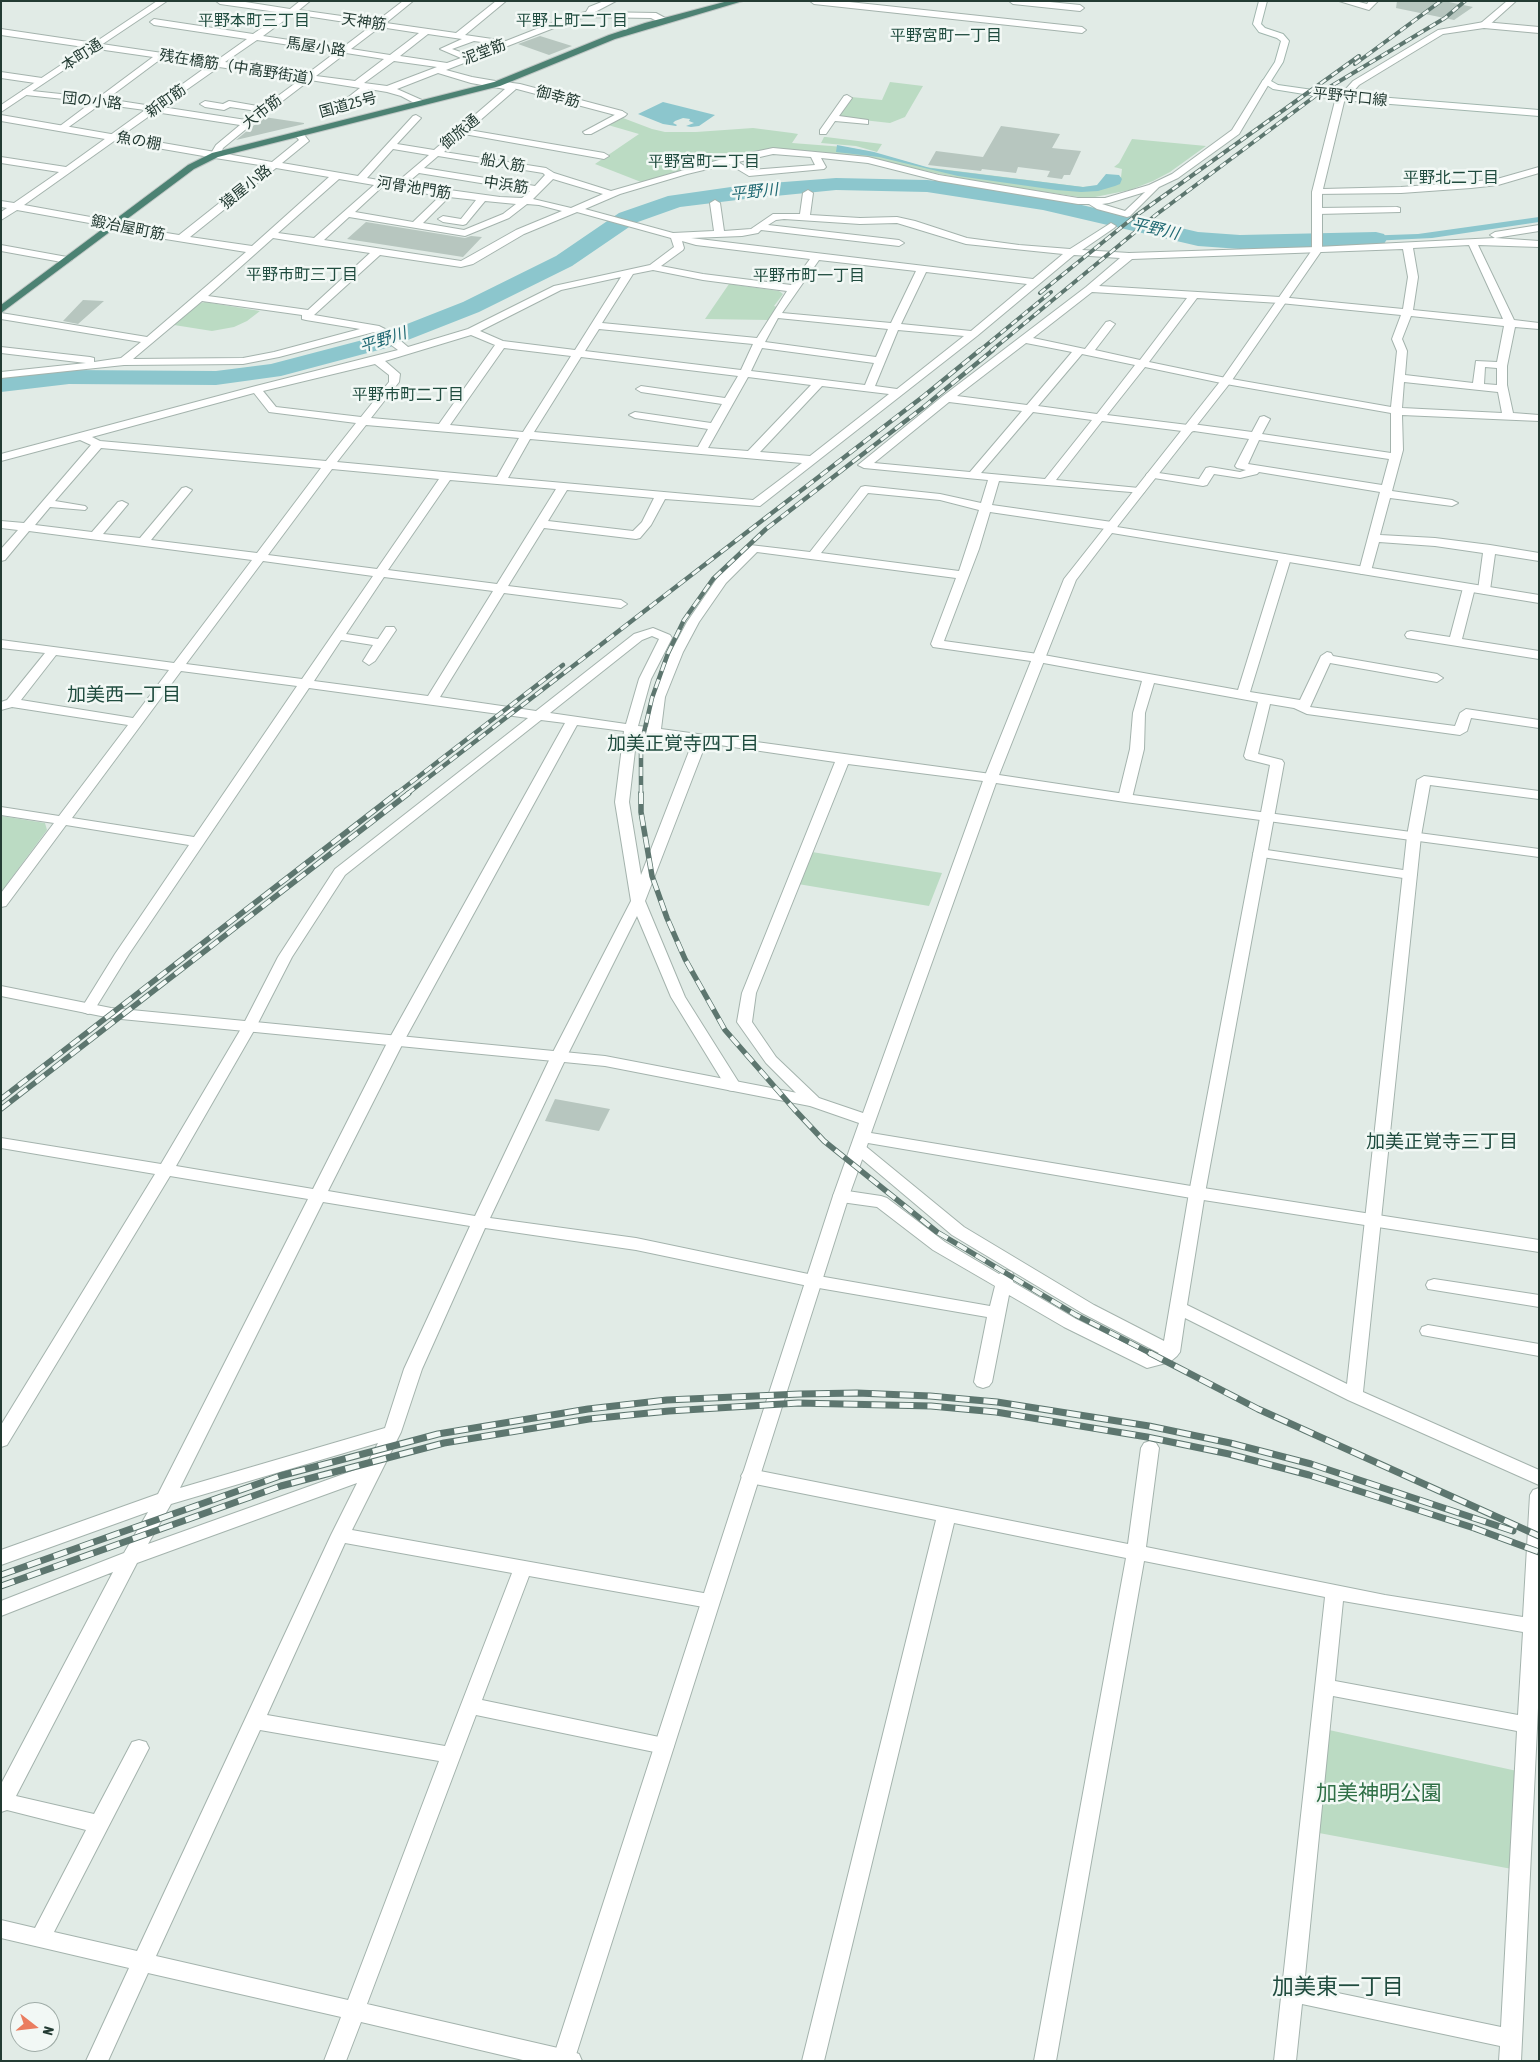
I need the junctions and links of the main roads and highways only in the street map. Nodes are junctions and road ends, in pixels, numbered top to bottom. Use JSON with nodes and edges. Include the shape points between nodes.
{"nodes":[{"id":1,"x":739,"y":1,"type":"edge"},
{"id":2,"x":1,"y":310,"type":"edge"}],
"edges":[{"from":1,"to":2,"type":"highway","name":"国道25号","via":[[612,36],[497,84],[216,155],[191,167]]}]}
